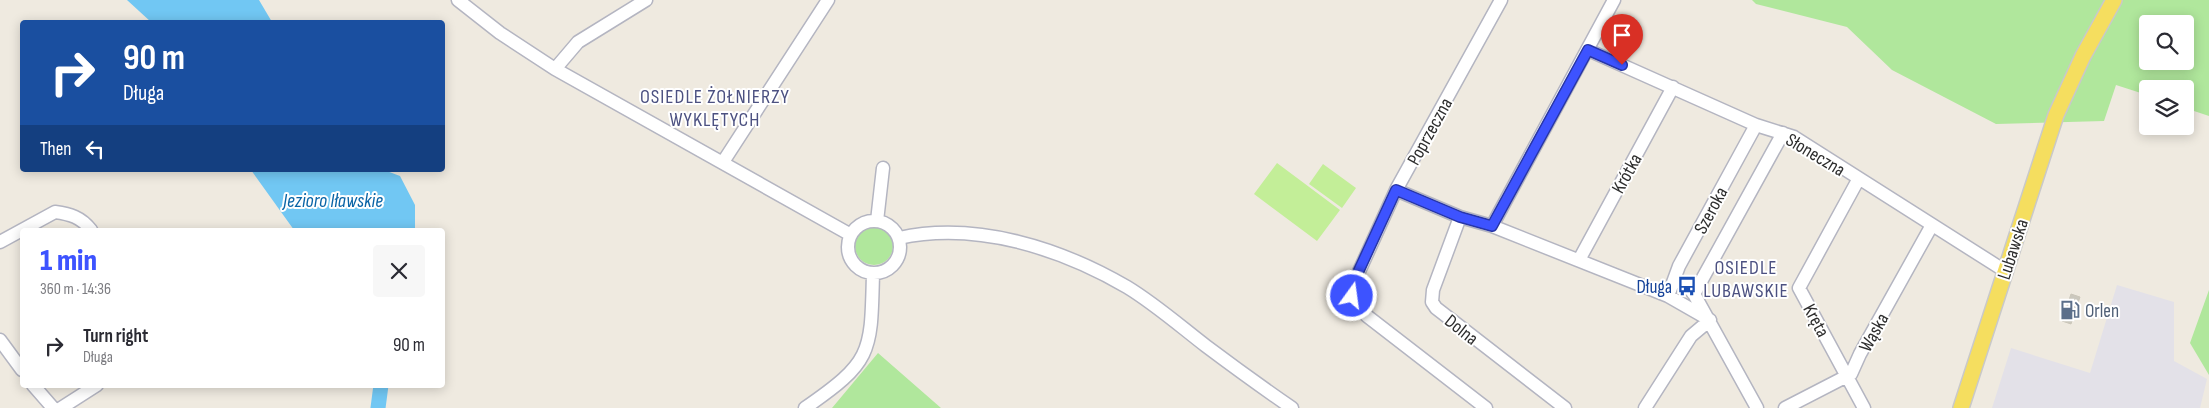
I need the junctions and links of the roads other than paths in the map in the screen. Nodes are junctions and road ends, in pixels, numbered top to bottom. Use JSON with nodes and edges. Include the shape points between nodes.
{"nodes":[{"id":1,"x":460,"y":0,"type":"edge"},
{"id":2,"x":646,"y":0,"type":"edge"},
{"id":3,"x":828,"y":0,"type":"edge"},
{"id":4,"x":1501,"y":0,"type":"edge"},
{"id":5,"x":1614,"y":0,"type":"edge"},
{"id":6,"x":2114,"y":0,"type":"edge"},
{"id":7,"x":1588,"y":50,"type":"junction"},
{"id":8,"x":555,"y":69,"type":"junction"},
{"id":9,"x":1673,"y":87,"type":"junction"},
{"id":10,"x":1756,"y":125,"type":"junction"},
{"id":11,"x":1783,"y":133,"type":"junction"},
{"id":12,"x":723,"y":162,"type":"junction"},
{"id":13,"x":883,"y":168,"type":"dead end"},
{"id":14,"x":1858,"y":180,"type":"junction"},
{"id":15,"x":1396,"y":190,"type":"junction"},
{"id":16,"x":1460,"y":217,"type":"junction"},
{"id":17,"x":877,"y":221,"type":"junction"},
{"id":18,"x":1932,"y":225,"type":"junction"},
{"id":19,"x":1492,"y":226,"type":"junction"},
{"id":20,"x":25,"y":228,"type":"edge"},
{"id":21,"x":90,"y":228,"type":"edge"},
{"id":22,"x":20,"y":231,"type":"edge"},
{"id":23,"x":851,"y":235,"type":"junction"},
{"id":24,"x":898,"y":238,"type":"junction"},
{"id":25,"x":0,"y":242,"type":"edge"},
{"id":26,"x":1579,"y":260,"type":"junction"},
{"id":27,"x":873,"y":273,"type":"junction"},
{"id":28,"x":2007,"y":278,"type":"junction"},
{"id":29,"x":1675,"y":280,"type":"junction"},
{"id":30,"x":1694,"y":294,"type":"junction"},
{"id":31,"x":1668,"y":296,"type":"junction"},
{"id":32,"x":1710,"y":320,"type":"junction"},
{"id":33,"x":0,"y":340,"type":"edge"},
{"id":34,"x":20,"y":367,"type":"edge"},
{"id":35,"x":1847,"y":376,"type":"junction"},
{"id":36,"x":36,"y":388,"type":"edge"},
{"id":37,"x":92,"y":388,"type":"edge"},
{"id":38,"x":53,"y":408,"type":"edge"},
{"id":39,"x":61,"y":408,"type":"edge"},
{"id":40,"x":805,"y":408,"type":"edge"},
{"id":41,"x":1292,"y":408,"type":"edge"},
{"id":42,"x":1486,"y":408,"type":"edge"},
{"id":43,"x":1565,"y":408,"type":"edge"},
{"id":44,"x":1645,"y":408,"type":"edge"},
{"id":45,"x":1757,"y":408,"type":"edge"},
{"id":46,"x":1785,"y":408,"type":"edge"},
{"id":47,"x":1864,"y":408,"type":"edge"},
{"id":48,"x":1961,"y":408,"type":"edge"},
{"id":49,"x":1969,"y":408,"type":"edge"}],
"edges":[{"from":1,"to":8,"type":"street","via":[[500,33]]},
{"from":2,"to":8,"type":"street","via":[[578,42]]},
{"from":3,"to":12,"type":"street"},
{"from":4,"to":15,"type":"street","name":"Poprzeczna"},
{"from":5,"to":7,"type":"street"},
{"from":6,"to":28,"type":"main road","name":"Lubawska","via":[[2086,49],[2068,91]]},
{"from":7,"to":9,"type":"street","name":"Słoneczna"},
{"from":7,"to":19,"type":"street"},
{"from":8,"to":12,"type":"street"},
{"from":9,"to":10,"type":"street","name":"Słoneczna"},
{"from":9,"to":26,"type":"street","name":"Krótka"},
{"from":10,"to":11,"type":"street","name":"Słoneczna"},
{"from":10,"to":29,"type":"street","name":"Szeroka","via":[[1679,266]]},
{"from":11,"to":14,"type":"street","name":"Słoneczna"},
{"from":11,"to":30,"type":"street","name":"Szeroka"},
{"from":12,"to":23,"type":"street"},
{"from":13,"to":17,"type":"street"},
{"from":14,"to":18,"type":"street","name":"Słoneczna"},
{"from":14,"to":35,"type":"street","name":"Kręta","via":[[1799,288]]},
{"from":15,"to":16,"type":"street"},
{"from":15,"to":42,"type":"street","name":"Poprzeczna","via":[[1351,289],[1355,304]]},
{"from":16,"to":19,"type":"street"},
{"from":16,"to":43,"type":"street","name":"Dolna","via":[[1433,290],[1432,302]]},
{"from":17,"to":23,"type":"street","via":[[866,221]]},
{"from":17,"to":24,"type":"street","via":[[891,226]]},
{"from":18,"to":28,"type":"street","name":"Słoneczna"},
{"from":18,"to":35,"type":"street","name":"Wąska","via":[[1853,372]]},
{"from":19,"to":26,"type":"street"},
{"from":20,"to":21,"type":"street","via":[[54,212],[76,216]]},
{"from":22,"to":25,"type":"street"},
{"from":23,"to":27,"type":"street","via":[[848,251],[852,263],[862,271]]},
{"from":24,"to":27,"type":"street","via":[[900,249],[896,261],[887,270]]},
{"from":24,"to":41,"type":"street","via":[[941,232],[967,233],[1014,241],[1067,258],[1127,288]]},
{"from":26,"to":31,"type":"street"},
{"from":27,"to":40,"type":"street","via":[[872,326],[865,354],[847,377]]},
{"from":28,"to":48,"type":"main road","name":"Lubawska"},
{"from":28,"to":49,"type":"main road","name":"Lubawska"},
{"from":29,"to":30,"type":"street"},
{"from":29,"to":31,"type":"street","name":"Szeroka"},
{"from":30,"to":32,"type":"street"},
{"from":31,"to":32,"type":"street"},
{"from":32,"to":44,"type":"street","via":[[1691,336]]},
{"from":32,"to":45,"type":"street"},
{"from":33,"to":34,"type":"street"},
{"from":35,"to":46,"type":"street"},
{"from":35,"to":47,"type":"street","name":"Kręta"},
{"from":36,"to":38,"type":"street"},
{"from":37,"to":39,"type":"street"}]}
